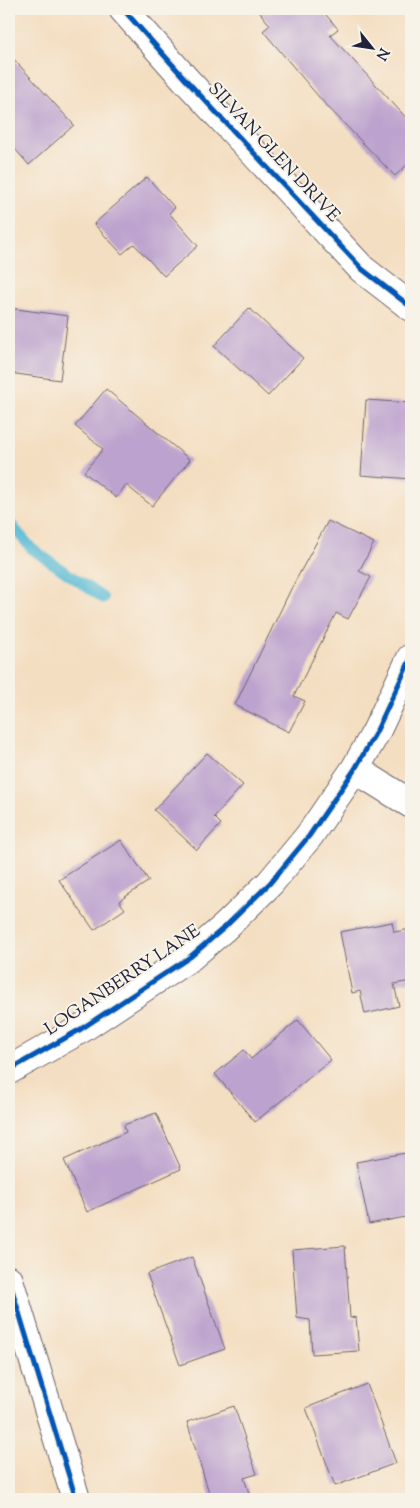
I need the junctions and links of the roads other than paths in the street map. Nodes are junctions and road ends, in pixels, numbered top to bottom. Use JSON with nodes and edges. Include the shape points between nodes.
{"nodes":[{"id":1,"x":123,"y":9,"type":"edge"},
{"id":2,"x":411,"y":307,"type":"edge"},
{"id":3,"x":411,"y":658,"type":"edge"},
{"id":4,"x":355,"y":769,"type":"junction"},
{"id":5,"x":411,"y":804,"type":"edge"},
{"id":6,"x":9,"y":1070,"type":"edge"},
{"id":7,"x":9,"y":1280,"type":"edge"},
{"id":8,"x":76,"y":1499,"type":"edge"}],
"edges":[{"from":1,"to":2,"type":"street","name":"SILVAN GLEN DRIVE","via":[[362,269]]},
{"from":3,"to":4,"type":"street","name":"LOGANBERRY LANE"},
{"from":4,"to":5,"type":"street"},
{"from":4,"to":6,"type":"street","name":"LOGANBERRY LANE","via":[[309,836],[270,883],[226,927],[190,957],[81,1030]]},
{"from":7,"to":8,"type":"street"}]}
